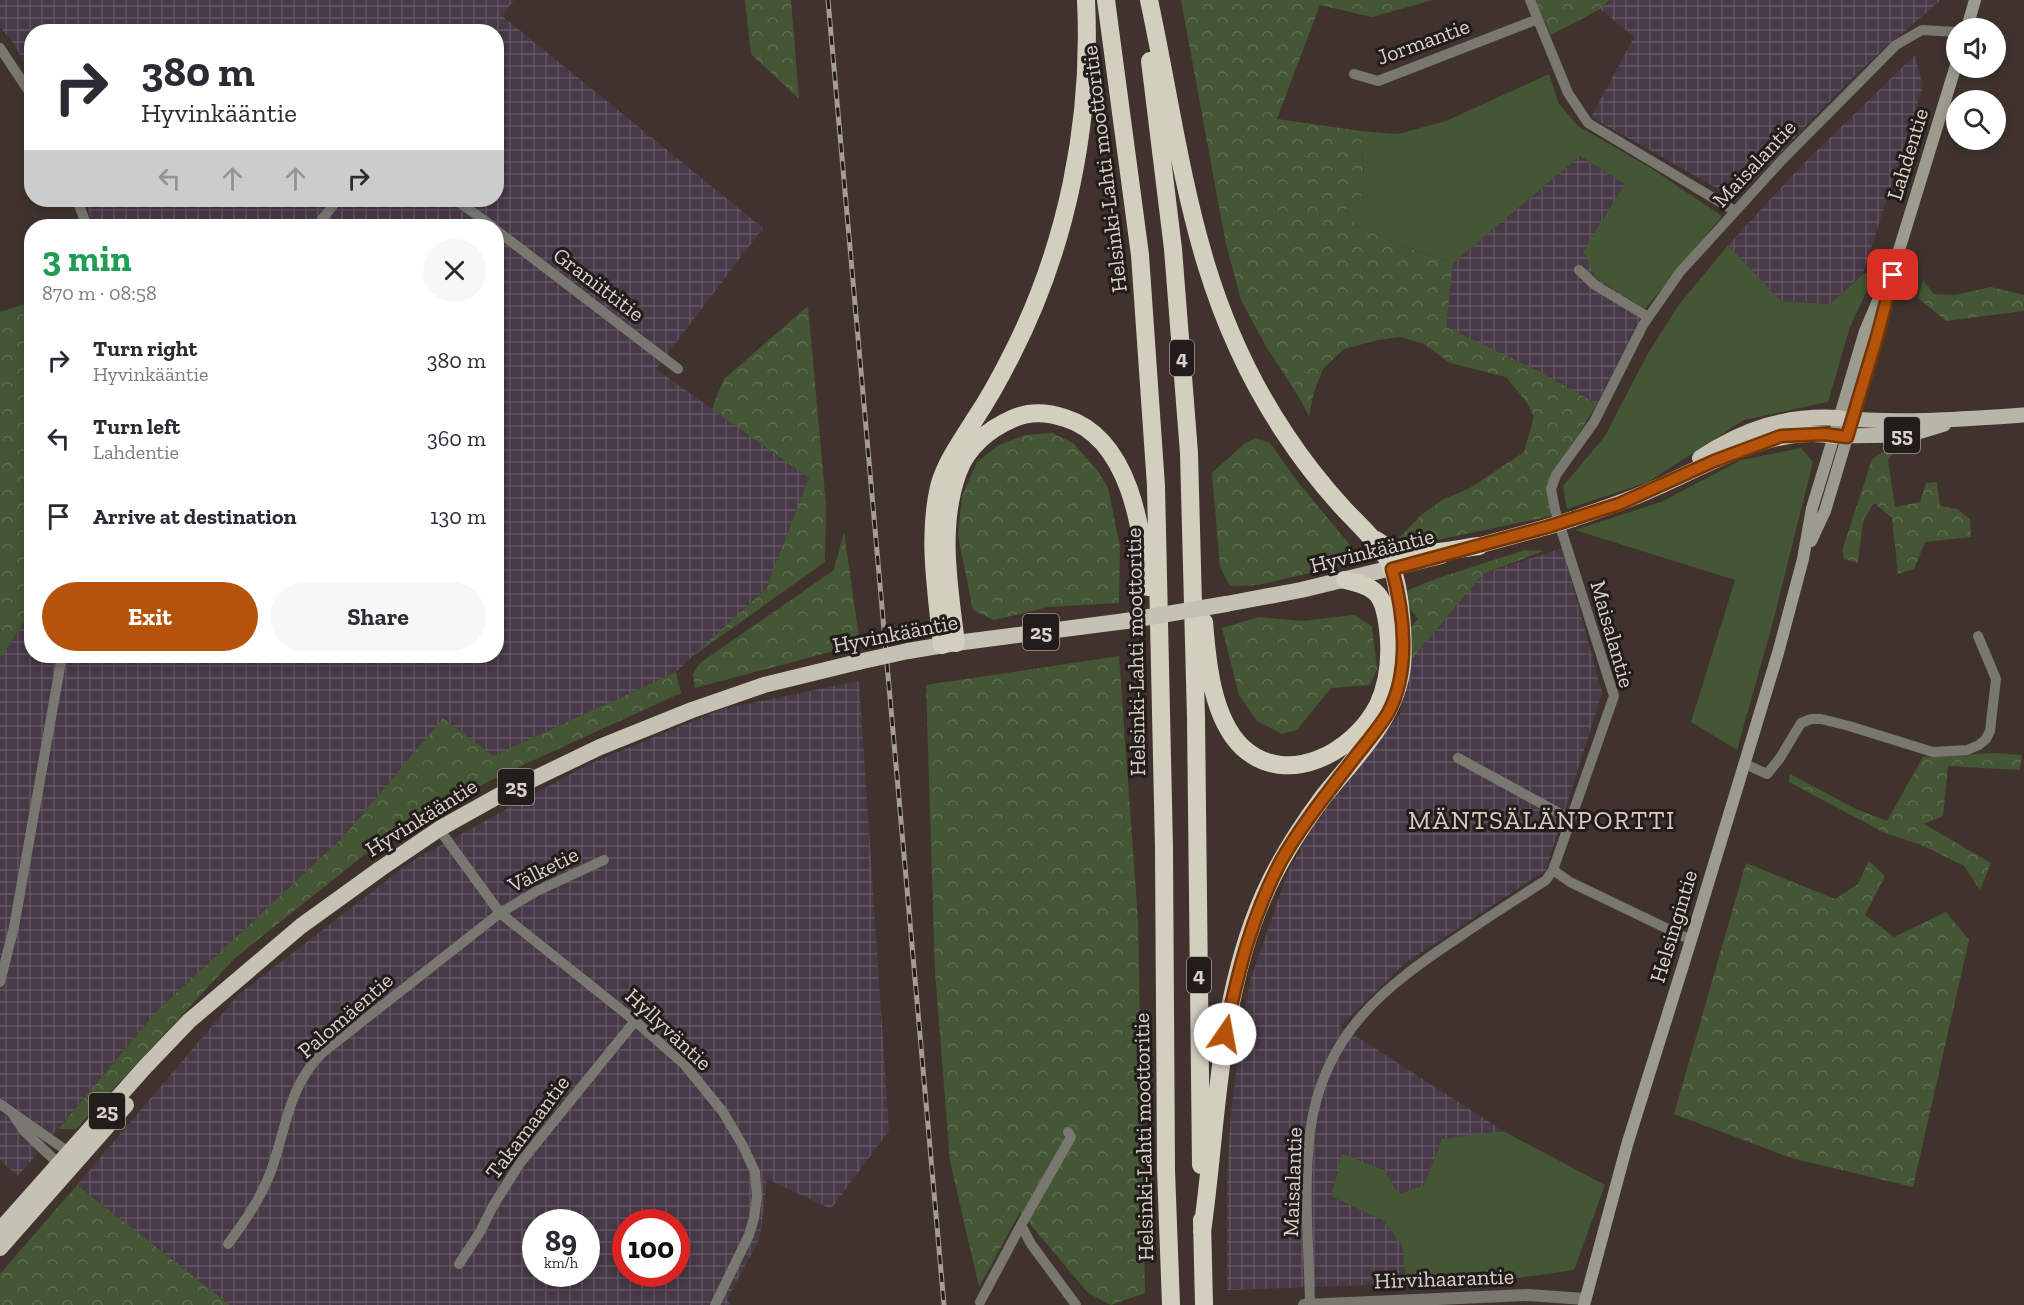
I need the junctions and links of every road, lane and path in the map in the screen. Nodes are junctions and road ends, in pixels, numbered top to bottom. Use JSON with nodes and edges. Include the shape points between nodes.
{"nodes":[{"id":1,"x":1086,"y":0,"type":"edge"},
{"id":2,"x":1106,"y":0,"type":"edge"},
{"id":3,"x":1141,"y":0,"type":"edge"},
{"id":4,"x":1149,"y":0,"type":"edge"},
{"id":5,"x":1530,"y":0,"type":"edge"},
{"id":6,"x":1975,"y":0,"type":"edge"},
{"id":7,"x":1970,"y":18,"type":"edge"},
{"id":8,"x":1538,"y":19,"type":"junction"},
{"id":9,"x":1946,"y":31,"type":"edge"},
{"id":10,"x":0,"y":48,"type":"edge"},
{"id":11,"x":1354,"y":74,"type":"dead end"},
{"id":12,"x":1952,"y":78,"type":"edge"},
{"id":13,"x":24,"y":84,"type":"edge"},
{"id":14,"x":331,"y":207,"type":"edge"},
{"id":15,"x":466,"y":207,"type":"edge"},
{"id":16,"x":1735,"y":211,"type":"junction"},
{"id":17,"x":322,"y":219,"type":"edge"},
{"id":18,"x":482,"y":219,"type":"edge"},
{"id":19,"x":504,"y":236,"type":"edge"},
{"id":20,"x":1579,"y":270,"type":"dead end"},
{"id":21,"x":1648,"y":317,"type":"junction"},
{"id":22,"x":678,"y":369,"type":"dead end"},
{"id":23,"x":2024,"y":415,"type":"edge"},
{"id":24,"x":1845,"y":418,"type":"junction"},
{"id":25,"x":1956,"y":420,"type":"junction"},
{"id":26,"x":1840,"y":436,"type":"junction"},
{"id":27,"x":1189,"y":453,"type":"junction"},
{"id":28,"x":1651,"y":490,"type":"junction"},
{"id":29,"x":1363,"y":530,"type":"junction"},
{"id":30,"x":1479,"y":546,"type":"junction"},
{"id":31,"x":1392,"y":569,"type":"junction"},
{"id":32,"x":1345,"y":580,"type":"junction"},
{"id":33,"x":1978,"y":636,"type":"dead end"},
{"id":34,"x":949,"y":644,"type":"junction"},
{"id":35,"x":61,"y":663,"type":"edge"},
{"id":36,"x":1458,"y":758,"type":"dead end"},
{"id":37,"x":1745,"y":764,"type":"junction"},
{"id":38,"x":1162,"y":792,"type":"junction"},
{"id":39,"x":1570,"y":819,"type":"junction"},
{"id":40,"x":439,"y":829,"type":"junction"},
{"id":41,"x":604,"y":860,"type":"dead end"},
{"id":42,"x":1552,"y":870,"type":"junction"},
{"id":43,"x":500,"y":913,"type":"junction"},
{"id":44,"x":1691,"y":940,"type":"junction"},
{"id":45,"x":0,"y":982,"type":"edge"},
{"id":46,"x":635,"y":1021,"type":"junction"},
{"id":47,"x":0,"y":1104,"type":"edge"},
{"id":48,"x":1068,"y":1132,"type":"dead end"},
{"id":49,"x":68,"y":1161,"type":"junction"},
{"id":50,"x":1022,"y":1225,"type":"junction"},
{"id":51,"x":0,"y":1230,"type":"edge"},
{"id":52,"x":1202,"y":1232,"type":"junction"},
{"id":53,"x":228,"y":1244,"type":"dead end"},
{"id":54,"x":0,"y":1248,"type":"edge"},
{"id":55,"x":459,"y":1264,"type":"dead end"},
{"id":56,"x":1171,"y":1301,"type":"edge"},
{"id":57,"x":1204,"y":1301,"type":"edge"},
{"id":58,"x":980,"y":1302,"type":"dead end"},
{"id":59,"x":1585,"y":1302,"type":"edge"},
{"id":60,"x":1404,"y":1303,"type":"edge"},
{"id":61,"x":715,"y":1305,"type":"edge"},
{"id":62,"x":1076,"y":1305,"type":"edge"},
{"id":63,"x":1304,"y":1305,"type":"edge"},
{"id":64,"x":1310,"y":1305,"type":"edge"}],
"edges":[{"from":1,"to":34,"type":"highway","via":[[1082,125],[1060,233],[1022,334],[940,484],[934,553]]},
{"from":2,"to":38,"type":"highway","name":"Helsinki-Lahti moottoritie","number":"4","via":[[1140,255],[1152,421]]},
{"from":3,"to":27,"type":"highway","number":"4","via":[[1173,249]]},
{"from":4,"to":29,"type":"highway","via":[[1190,203],[1206,266],[1228,323],[1252,377],[1286,435]]},
{"from":5,"to":8,"type":"street"},
{"from":6,"to":7,"type":"main road"},
{"from":8,"to":11,"type":"street","name":"Jormantie","via":[[1378,81]]},
{"from":8,"to":16,"type":"street","via":[[1568,93],[1588,123]]},
{"from":9,"to":16,"type":"street","name":"Maisalantie","via":[[1922,30],[1896,45]]},
{"from":10,"to":13,"type":"street"},
{"from":12,"to":24,"type":"main road","name":"Lahdentie","via":[[1898,254],[1865,331]]},
{"from":14,"to":17,"type":"street"},
{"from":15,"to":18,"type":"street"},
{"from":16,"to":21,"type":"street","name":"Maisalantie","via":[[1680,272]]},
{"from":19,"to":22,"type":"street","name":"Graniittitie"},
{"from":20,"to":21,"type":"street","via":[[1594,285]]},
{"from":21,"to":39,"type":"street","name":"Maisalantie","via":[[1594,422],[1556,475],[1551,489],[1614,696]]},
{"from":23,"to":25,"type":"main road","number":"55"},
{"from":24,"to":25,"type":"main road","number":"55"},
{"from":24,"to":26,"type":"main road","name":"Lahdentie"},
{"from":24,"to":28,"type":"highway","name":"Hyvinkääntie","number":"25","via":[[1815,416],[1777,422],[1749,432]]},
{"from":25,"to":26,"type":"main road","number":"55","via":[[1908,435]]},
{"from":26,"to":28,"type":"highway","name":"Hyvinkääntie","number":"25","via":[[1781,436]]},
{"from":26,"to":37,"type":"main road","name":"Helsingintie","via":[[1812,508],[1803,559]]},
{"from":27,"to":32,"type":"highway","via":[[1212,682],[1232,734],[1242,747],[1269,763],[1288,766],[1329,755],[1367,722],[1384,690],[1389,640],[1383,604],[1371,588]]},
{"from":27,"to":52,"type":"highway","number":"4"},
{"from":28,"to":30,"type":"highway","name":"Hyvinkääntie","number":"25","bridge":true,"via":[[1573,519]]},
{"from":29,"to":30,"type":"highway","via":[[1381,544],[1404,552]]},
{"from":29,"to":31,"type":"highway"},
{"from":30,"to":31,"type":"highway","name":"Hyvinkääntie","number":"25"},
{"from":31,"to":32,"type":"highway","name":"Hyvinkääntie","number":"25"},
{"from":31,"to":52,"type":"highway","via":[[1398,591],[1402,654],[1394,697],[1377,729],[1282,859],[1242,955],[1225,1034]]},
{"from":32,"to":34,"type":"highway","name":"Hyvinkääntie","number":"25","bridge":true,"via":[[1126,621]]},
{"from":33,"to":37,"type":"street","via":[[1996,679],[1990,731],[1979,745],[1967,750],[1933,752],[1849,726],[1811,719],[1801,723],[1767,774]]},
{"from":34,"to":38,"type":"highway","via":[[949,505],[966,457],[996,426],[1033,413],[1070,419],[1089,429],[1114,456],[1139,528],[1149,593]]},
{"from":34,"to":40,"type":"highway","name":"Hyvinkääntie","number":"25","bridge":true,"via":[[765,685],[655,725],[540,774]]},
{"from":35,"to":45,"type":"street","via":[[14,927]]},
{"from":36,"to":39,"type":"street"},
{"from":37,"to":44,"type":"main road","name":"Helsingintie"},
{"from":38,"to":56,"type":"highway","name":"Helsinki-Lahti moottoritie","number":"4"},
{"from":39,"to":42,"type":"street","name":"Maisalantie"},
{"from":40,"to":43,"type":"street","name":"Hyllyväntie"},
{"from":40,"to":49,"type":"highway","name":"Hyvinkääntie","number":"25","via":[[301,926],[219,998]]},
{"from":41,"to":43,"type":"street","name":"Välketie"},
{"from":42,"to":44,"type":"street"},
{"from":42,"to":64,"type":"street","name":"Maisalantie","via":[[1546,880],[1400,977],[1358,1018],[1330,1061],[1311,1130],[1307,1170]]},
{"from":43,"to":46,"type":"street","name":"Hyllyväntie"},
{"from":43,"to":53,"type":"street","name":"Palomäentie","via":[[310,1065],[292,1098],[263,1190]]},
{"from":44,"to":59,"type":"main road","name":"Helsingintie","via":[[1627,1144]]},
{"from":46,"to":55,"type":"street","name":"Takamaantie","via":[[520,1163]]},
{"from":46,"to":61,"type":"street","name":"Hyllyväntie","via":[[684,1064],[723,1112],[754,1172],[754,1218]]},
{"from":47,"to":49,"type":"street","via":[[30,1124]]},
{"from":48,"to":50,"type":"street","via":[[1071,1137]]},
{"from":49,"to":51,"type":"highway","name":"Hyvinkääntie","number":"25"},
{"from":49,"to":54,"type":"highway","name":"Hyvinkääntie","number":"25"},
{"from":50,"to":58,"type":"street"},
{"from":50,"to":62,"type":"street","via":[[1031,1244]]},
{"from":52,"to":57,"type":"highway","number":"4"},
{"from":59,"to":60,"type":"street","name":"Hirvihaarantie","via":[[1528,1295]]},
{"from":60,"to":64,"type":"street","name":"Hirvihaarantie"},
{"from":63,"to":64,"type":"street","name":"Hirvihaarantie"}]}
